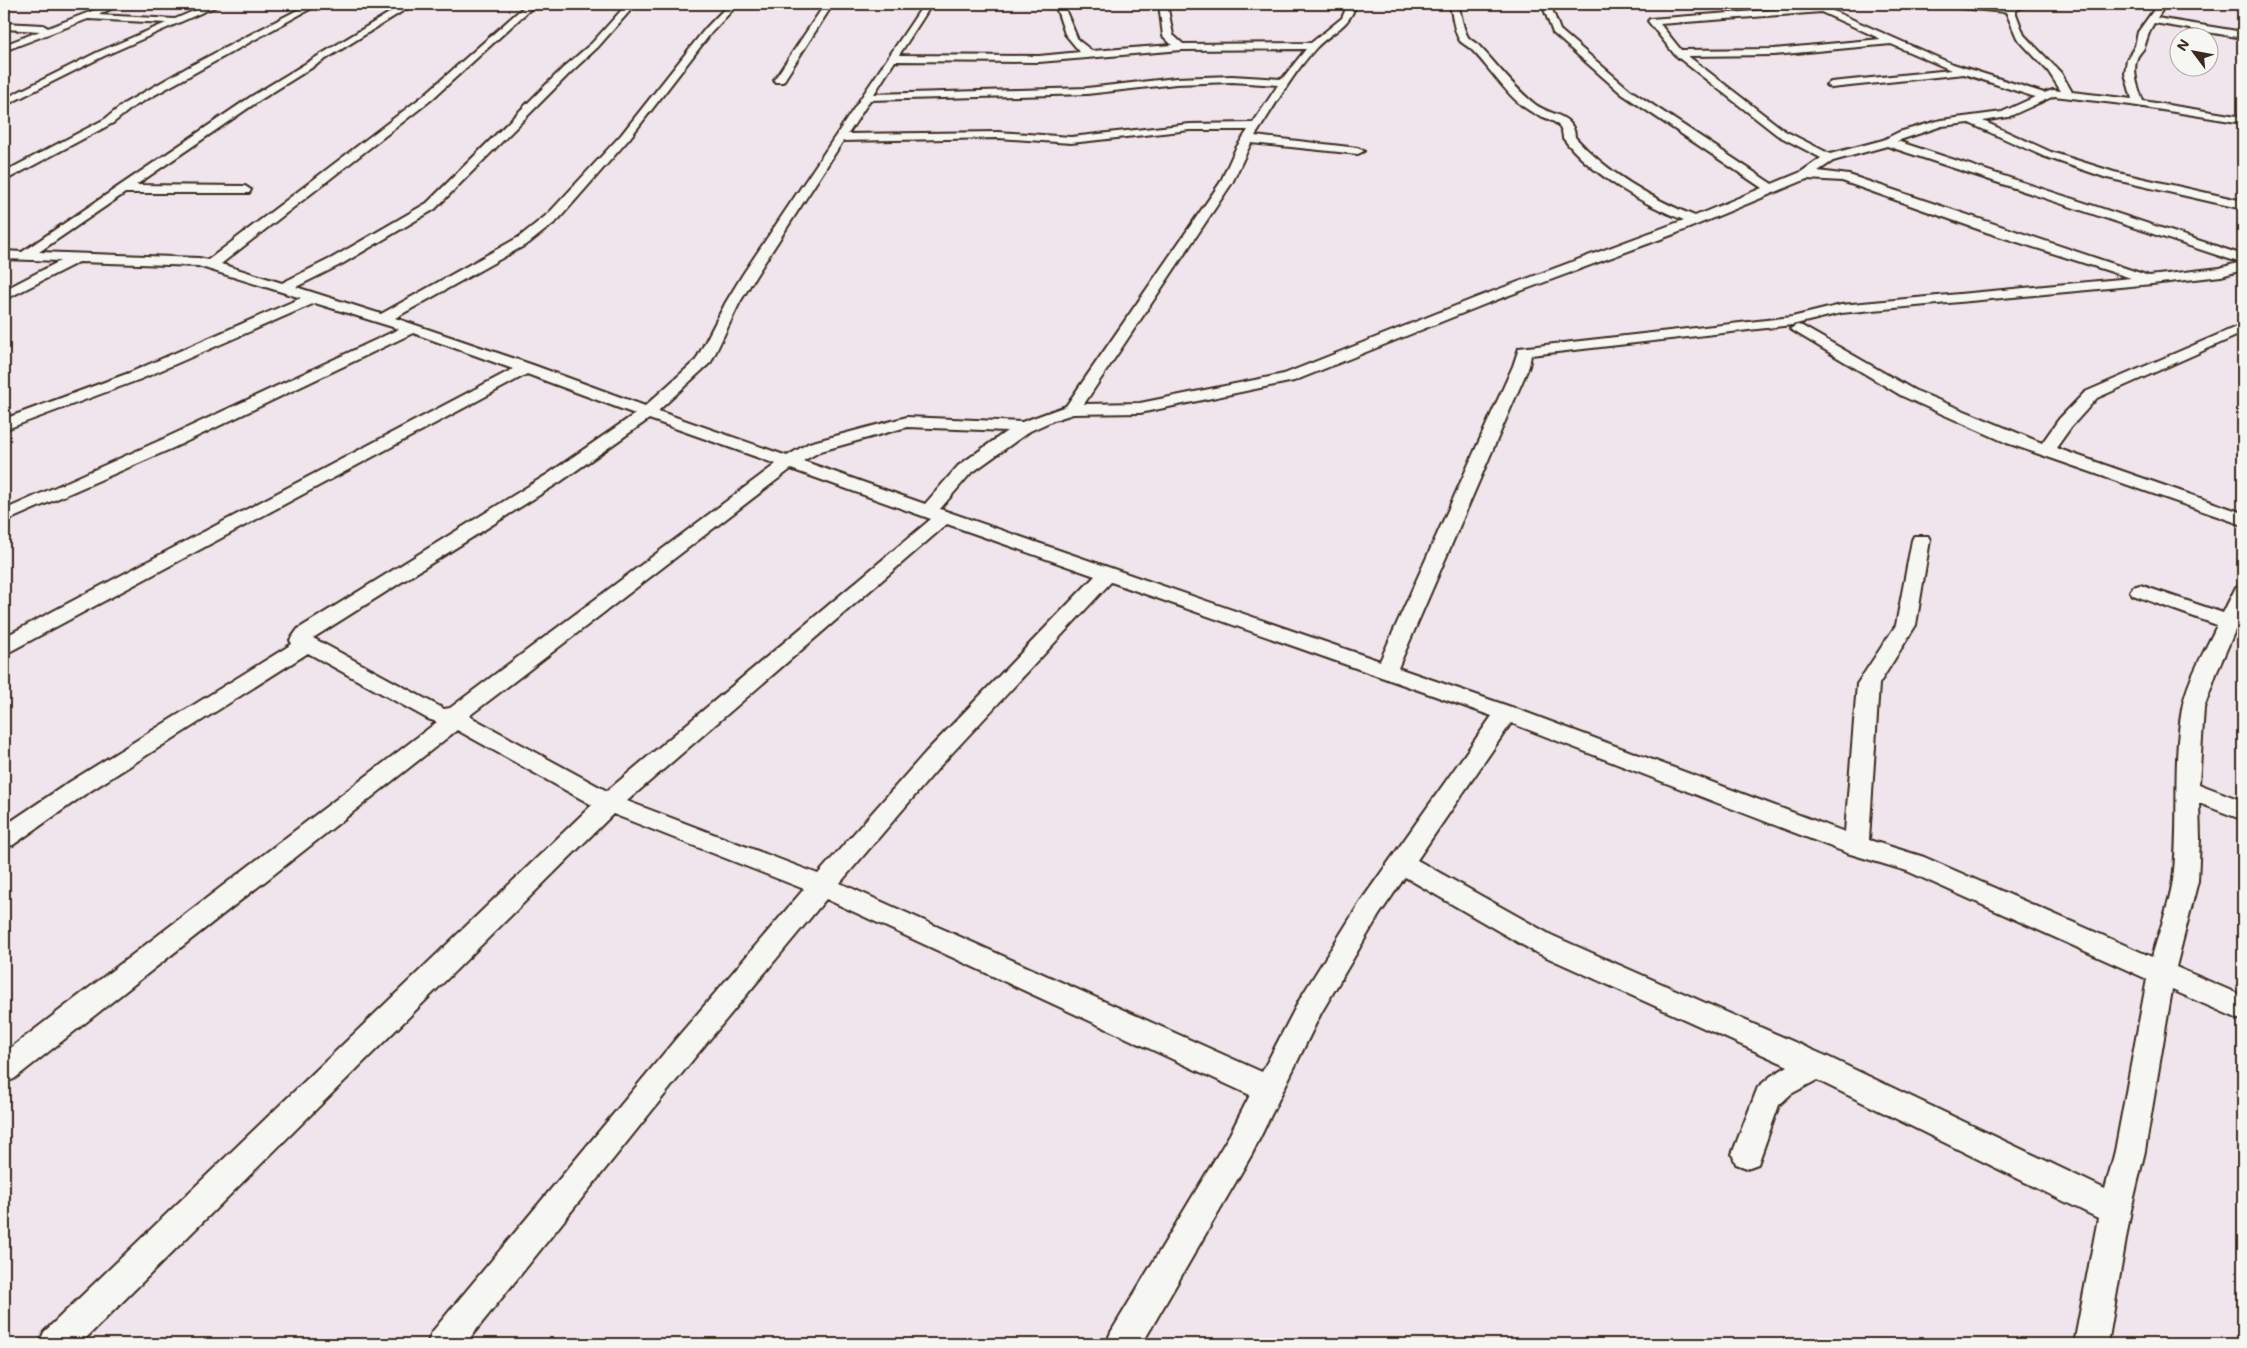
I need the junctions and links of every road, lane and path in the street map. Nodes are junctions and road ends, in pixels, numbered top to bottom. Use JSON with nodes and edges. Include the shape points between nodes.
{"nodes":[{"id":1,"x":117,"y":4,"type":"edge"},
{"id":2,"x":217,"y":4,"type":"edge"},
{"id":3,"x":315,"y":4,"type":"edge"},
{"id":4,"x":410,"y":4,"type":"edge"},
{"id":5,"x":532,"y":4,"type":"edge"},
{"id":6,"x":632,"y":4,"type":"edge"},
{"id":7,"x":734,"y":4,"type":"edge"},
{"id":8,"x":830,"y":4,"type":"edge"},
{"id":9,"x":928,"y":4,"type":"edge"},
{"id":10,"x":1058,"y":4,"type":"edge"},
{"id":11,"x":1163,"y":4,"type":"edge"},
{"id":12,"x":1352,"y":4,"type":"edge"},
{"id":13,"x":1454,"y":4,"type":"edge"},
{"id":14,"x":1546,"y":4,"type":"edge"},
{"id":15,"x":1810,"y":4,"type":"edge"},
{"id":16,"x":1846,"y":4,"type":"edge"},
{"id":17,"x":1948,"y":4,"type":"edge"},
{"id":18,"x":2025,"y":4,"type":"edge"},
{"id":19,"x":2162,"y":4,"type":"edge"},
{"id":20,"x":1822,"y":9,"type":"junction"},
{"id":21,"x":2010,"y":10,"type":"junction"},
{"id":22,"x":84,"y":17,"type":"junction"},
{"id":23,"x":177,"y":20,"type":"junction"},
{"id":24,"x":2152,"y":20,"type":"junction"},
{"id":25,"x":4,"y":26,"type":"edge"},
{"id":26,"x":55,"y":28,"type":"junction"},
{"id":27,"x":2243,"y":35,"type":"edge"},
{"id":28,"x":1891,"y":41,"type":"junction"},
{"id":29,"x":1313,"y":46,"type":"junction"},
{"id":30,"x":1180,"y":47,"type":"junction"},
{"id":31,"x":4,"y":48,"type":"edge"},
{"id":32,"x":1678,"y":53,"type":"junction"},
{"id":33,"x":1090,"y":54,"type":"junction"},
{"id":34,"x":891,"y":58,"type":"junction"},
{"id":35,"x":1966,"y":72,"type":"junction"},
{"id":36,"x":779,"y":80,"type":"dead end"},
{"id":37,"x":1285,"y":82,"type":"junction"},
{"id":38,"x":1832,"y":85,"type":"dead end"},
{"id":39,"x":2068,"y":94,"type":"junction"},
{"id":40,"x":868,"y":96,"type":"junction"},
{"id":41,"x":2043,"y":96,"type":"junction"},
{"id":42,"x":4,"y":103,"type":"edge"},
{"id":43,"x":2139,"y":103,"type":"junction"},
{"id":44,"x":1972,"y":120,"type":"junction"},
{"id":45,"x":2243,"y":120,"type":"edge"},
{"id":46,"x":1258,"y":126,"type":"junction"},
{"id":47,"x":838,"y":138,"type":"junction"},
{"id":48,"x":1248,"y":139,"type":"junction"},
{"id":49,"x":1887,"y":142,"type":"junction"},
{"id":50,"x":1358,"y":151,"type":"dead end"},
{"id":51,"x":1828,"y":158,"type":"junction"},
{"id":52,"x":1805,"y":175,"type":"junction"},
{"id":53,"x":4,"y":177,"type":"edge"},
{"id":54,"x":1770,"y":188,"type":"junction"},
{"id":55,"x":122,"y":189,"type":"junction"},
{"id":56,"x":245,"y":190,"type":"dead end"},
{"id":57,"x":2243,"y":205,"type":"edge"},
{"id":58,"x":1695,"y":220,"type":"junction"},
{"id":59,"x":4,"y":255,"type":"edge"},
{"id":60,"x":26,"y":255,"type":"junction"},
{"id":61,"x":77,"y":257,"type":"junction"},
{"id":62,"x":2243,"y":258,"type":"edge"},
{"id":63,"x":211,"y":265,"type":"junction"},
{"id":64,"x":2243,"y":266,"type":"edge"},
{"id":65,"x":2221,"y":272,"type":"junction"},
{"id":66,"x":2243,"y":278,"type":"edge"},
{"id":67,"x":2152,"y":280,"type":"junction"},
{"id":68,"x":282,"y":289,"type":"junction"},
{"id":69,"x":4,"y":296,"type":"edge"},
{"id":70,"x":313,"y":298,"type":"junction"},
{"id":71,"x":383,"y":319,"type":"junction"},
{"id":72,"x":413,"y":328,"type":"junction"},
{"id":73,"x":2243,"y":328,"type":"edge"},
{"id":74,"x":1797,"y":329,"type":"dead end"},
{"id":75,"x":527,"y":368,"type":"junction"},
{"id":76,"x":1072,"y":409,"type":"junction"},
{"id":77,"x":648,"y":413,"type":"junction"},
{"id":78,"x":4,"y":425,"type":"edge"},
{"id":79,"x":1024,"y":427,"type":"junction"},
{"id":80,"x":2046,"y":450,"type":"junction"},
{"id":81,"x":789,"y":462,"type":"junction"},
{"id":82,"x":937,"y":514,"type":"junction"},
{"id":83,"x":4,"y":517,"type":"edge"},
{"id":84,"x":2243,"y":519,"type":"edge"},
{"id":85,"x":1921,"y":540,"type":"dead end"},
{"id":86,"x":1108,"y":574,"type":"junction"},
{"id":87,"x":2243,"y":590,"type":"edge"},
{"id":88,"x":2140,"y":591,"type":"dead end"},
{"id":89,"x":2229,"y":622,"type":"junction"},
{"id":90,"x":308,"y":644,"type":"junction"},
{"id":91,"x":4,"y":646,"type":"edge"},
{"id":92,"x":1386,"y":672,"type":"junction"},
{"id":93,"x":1506,"y":713,"type":"junction"},
{"id":94,"x":451,"y":718,"type":"junction"},
{"id":95,"x":2187,"y":789,"type":"junction"},
{"id":96,"x":609,"y":803,"type":"junction"},
{"id":97,"x":2243,"y":811,"type":"edge"},
{"id":98,"x":4,"y":838,"type":"edge"},
{"id":99,"x":1856,"y":846,"type":"junction"},
{"id":100,"x":1401,"y":863,"type":"junction"},
{"id":101,"x":820,"y":886,"type":"junction"},
{"id":102,"x":2160,"y":973,"type":"junction"},
{"id":103,"x":2243,"y":1009,"type":"edge"},
{"id":104,"x":1816,"y":1065,"type":"junction"},
{"id":105,"x":4,"y":1070,"type":"edge"},
{"id":106,"x":1268,"y":1089,"type":"junction"},
{"id":107,"x":1747,"y":1154,"type":"dead end"},
{"id":108,"x":2115,"y":1210,"type":"junction"},
{"id":109,"x":56,"y":1344,"type":"edge"},
{"id":110,"x":444,"y":1344,"type":"edge"},
{"id":111,"x":1123,"y":1344,"type":"edge"},
{"id":112,"x":2091,"y":1344,"type":"edge"}],
"edges":[{"from":1,"to":22,"type":"street"},
{"from":2,"to":23,"type":"street"},
{"from":3,"to":53,"type":"street","via":[[194,68],[129,106],[109,122]]},
{"from":4,"to":55,"type":"street","via":[[256,98]]},
{"from":5,"to":63,"type":"street","via":[[427,98]]},
{"from":6,"to":68,"type":"street","via":[[595,45],[431,206]]},
{"from":7,"to":71,"type":"street","via":[[708,31],[625,137],[553,217],[524,240]]},
{"from":8,"to":36,"type":"street"},
{"from":9,"to":34,"type":"street"},
{"from":10,"to":33,"type":"street","via":[[1065,24],[1081,51]]},
{"from":11,"to":30,"type":"street","via":[[1168,36]]},
{"from":12,"to":29,"type":"street","via":[[1346,20]]},
{"from":13,"to":58,"type":"street","via":[[1464,39],[1534,109],[1563,123],[1574,146],[1660,204]]},
{"from":14,"to":54,"type":"street","via":[[1556,31],[1626,92]]},
{"from":15,"to":20,"type":"street"},
{"from":16,"to":20,"type":"street"},
{"from":17,"to":21,"type":"street"},
{"from":18,"to":21,"type":"street"},
{"from":19,"to":24,"type":"street"},
{"from":20,"to":28,"type":"street"},
{"from":20,"to":32,"type":"street","via":[[1696,20],[1653,16]]},
{"from":21,"to":39,"type":"street","via":[[2020,35],[2052,67]]},
{"from":22,"to":23,"type":"street"},
{"from":22,"to":26,"type":"street"},
{"from":23,"to":42,"type":"street","via":[[100,54]]},
{"from":24,"to":27,"type":"street"},
{"from":24,"to":43,"type":"street","via":[[2130,60]]},
{"from":25,"to":26,"type":"street"},
{"from":26,"to":31,"type":"street"},
{"from":28,"to":32,"type":"street","via":[[1774,52]]},
{"from":28,"to":35,"type":"street"},
{"from":29,"to":30,"type":"street"},
{"from":29,"to":37,"type":"street"},
{"from":30,"to":33,"type":"street"},
{"from":32,"to":51,"type":"street","via":[[1782,133]]},
{"from":33,"to":34,"type":"street","via":[[1040,59]]},
{"from":34,"to":40,"type":"street"},
{"from":35,"to":38,"type":"street"},
{"from":35,"to":41,"type":"street"},
{"from":37,"to":40,"type":"street","via":[[1176,81],[1087,91]]},
{"from":37,"to":46,"type":"street"},
{"from":39,"to":41,"type":"street"},
{"from":39,"to":43,"type":"street"},
{"from":40,"to":47,"type":"street"},
{"from":41,"to":44,"type":"street","via":[[2004,115]]},
{"from":43,"to":45,"type":"street"},
{"from":44,"to":49,"type":"street","via":[[1941,123]]},
{"from":44,"to":57,"type":"street","via":[[2047,154],[2111,176]]},
{"from":46,"to":47,"type":"street","via":[[1190,126],[1071,140],[998,135]]},
{"from":46,"to":48,"type":"street"},
{"from":47,"to":77,"type":"street","via":[[733,302],[704,362]]},
{"from":48,"to":50,"type":"street"},
{"from":48,"to":76,"type":"street","via":[[1226,183]]},
{"from":49,"to":51,"type":"street"},
{"from":49,"to":62,"type":"street"},
{"from":51,"to":52,"type":"street"},
{"from":52,"to":54,"type":"street"},
{"from":52,"to":67,"type":"street","via":[[1845,178]]},
{"from":54,"to":58,"type":"street"},
{"from":55,"to":56,"type":"street"},
{"from":55,"to":60,"type":"street"},
{"from":58,"to":76,"type":"street","via":[[1288,378],[1140,408]]},
{"from":59,"to":60,"type":"street"},
{"from":60,"to":61,"type":"street"},
{"from":61,"to":63,"type":"street"},
{"from":61,"to":69,"type":"street"},
{"from":63,"to":68,"type":"street"},
{"from":64,"to":65,"type":"street"},
{"from":65,"to":66,"type":"street"},
{"from":65,"to":67,"type":"street"},
{"from":67,"to":92,"type":"street","via":[[1841,309],[1792,321],[1524,351],[1521,366]]},
{"from":68,"to":70,"type":"street"},
{"from":70,"to":71,"type":"street"},
{"from":70,"to":78,"type":"street","via":[[135,376]]},
{"from":71,"to":72,"type":"street"},
{"from":72,"to":75,"type":"street"},
{"from":72,"to":83,"type":"street"},
{"from":73,"to":80,"type":"street","via":[[2091,395]]},
{"from":74,"to":80,"type":"street","via":[[1908,393]]},
{"from":75,"to":77,"type":"street"},
{"from":75,"to":91,"type":"street"},
{"from":76,"to":79,"type":"street"},
{"from":77,"to":81,"type":"street"},
{"from":77,"to":90,"type":"street","via":[[554,478],[305,634],[300,640]]},
{"from":79,"to":81,"type":"street","via":[[907,422],[815,447]]},
{"from":79,"to":82,"type":"street","via":[[964,470]]},
{"from":80,"to":84,"type":"street"},
{"from":81,"to":82,"type":"street"},
{"from":81,"to":94,"type":"street"},
{"from":82,"to":86,"type":"street"},
{"from":82,"to":96,"type":"street"},
{"from":85,"to":99,"type":"street","via":[[1906,625],[1868,684]]},
{"from":86,"to":92,"type":"street"},
{"from":86,"to":101,"type":"street","via":[[1024,658]]},
{"from":87,"to":89,"type":"street"},
{"from":88,"to":89,"type":"street"},
{"from":89,"to":95,"type":"street","via":[[2193,708]]},
{"from":90,"to":94,"type":"street","via":[[436,714]]},
{"from":90,"to":98,"type":"street","via":[[76,789]]},
{"from":92,"to":93,"type":"street"},
{"from":93,"to":99,"type":"street"},
{"from":93,"to":100,"type":"street"},
{"from":94,"to":96,"type":"street"},
{"from":94,"to":105,"type":"street"},
{"from":95,"to":97,"type":"street"},
{"from":95,"to":102,"type":"street","via":[[2185,881]]},
{"from":96,"to":101,"type":"street"},
{"from":96,"to":109,"type":"street"},
{"from":99,"to":102,"type":"street","via":[[1915,864]]},
{"from":100,"to":104,"type":"street","via":[[1542,944]]},
{"from":100,"to":106,"type":"street","via":[[1310,1005]]},
{"from":101,"to":106,"type":"street"},
{"from":101,"to":110,"type":"street"},
{"from":102,"to":103,"type":"street"},
{"from":102,"to":108,"type":"street","via":[[2130,1151]]},
{"from":104,"to":107,"type":"street","via":[[1781,1085],[1768,1097]]},
{"from":104,"to":108,"type":"street"},
{"from":106,"to":111,"type":"street","via":[[1241,1144]]},
{"from":108,"to":112,"type":"street"}]}
